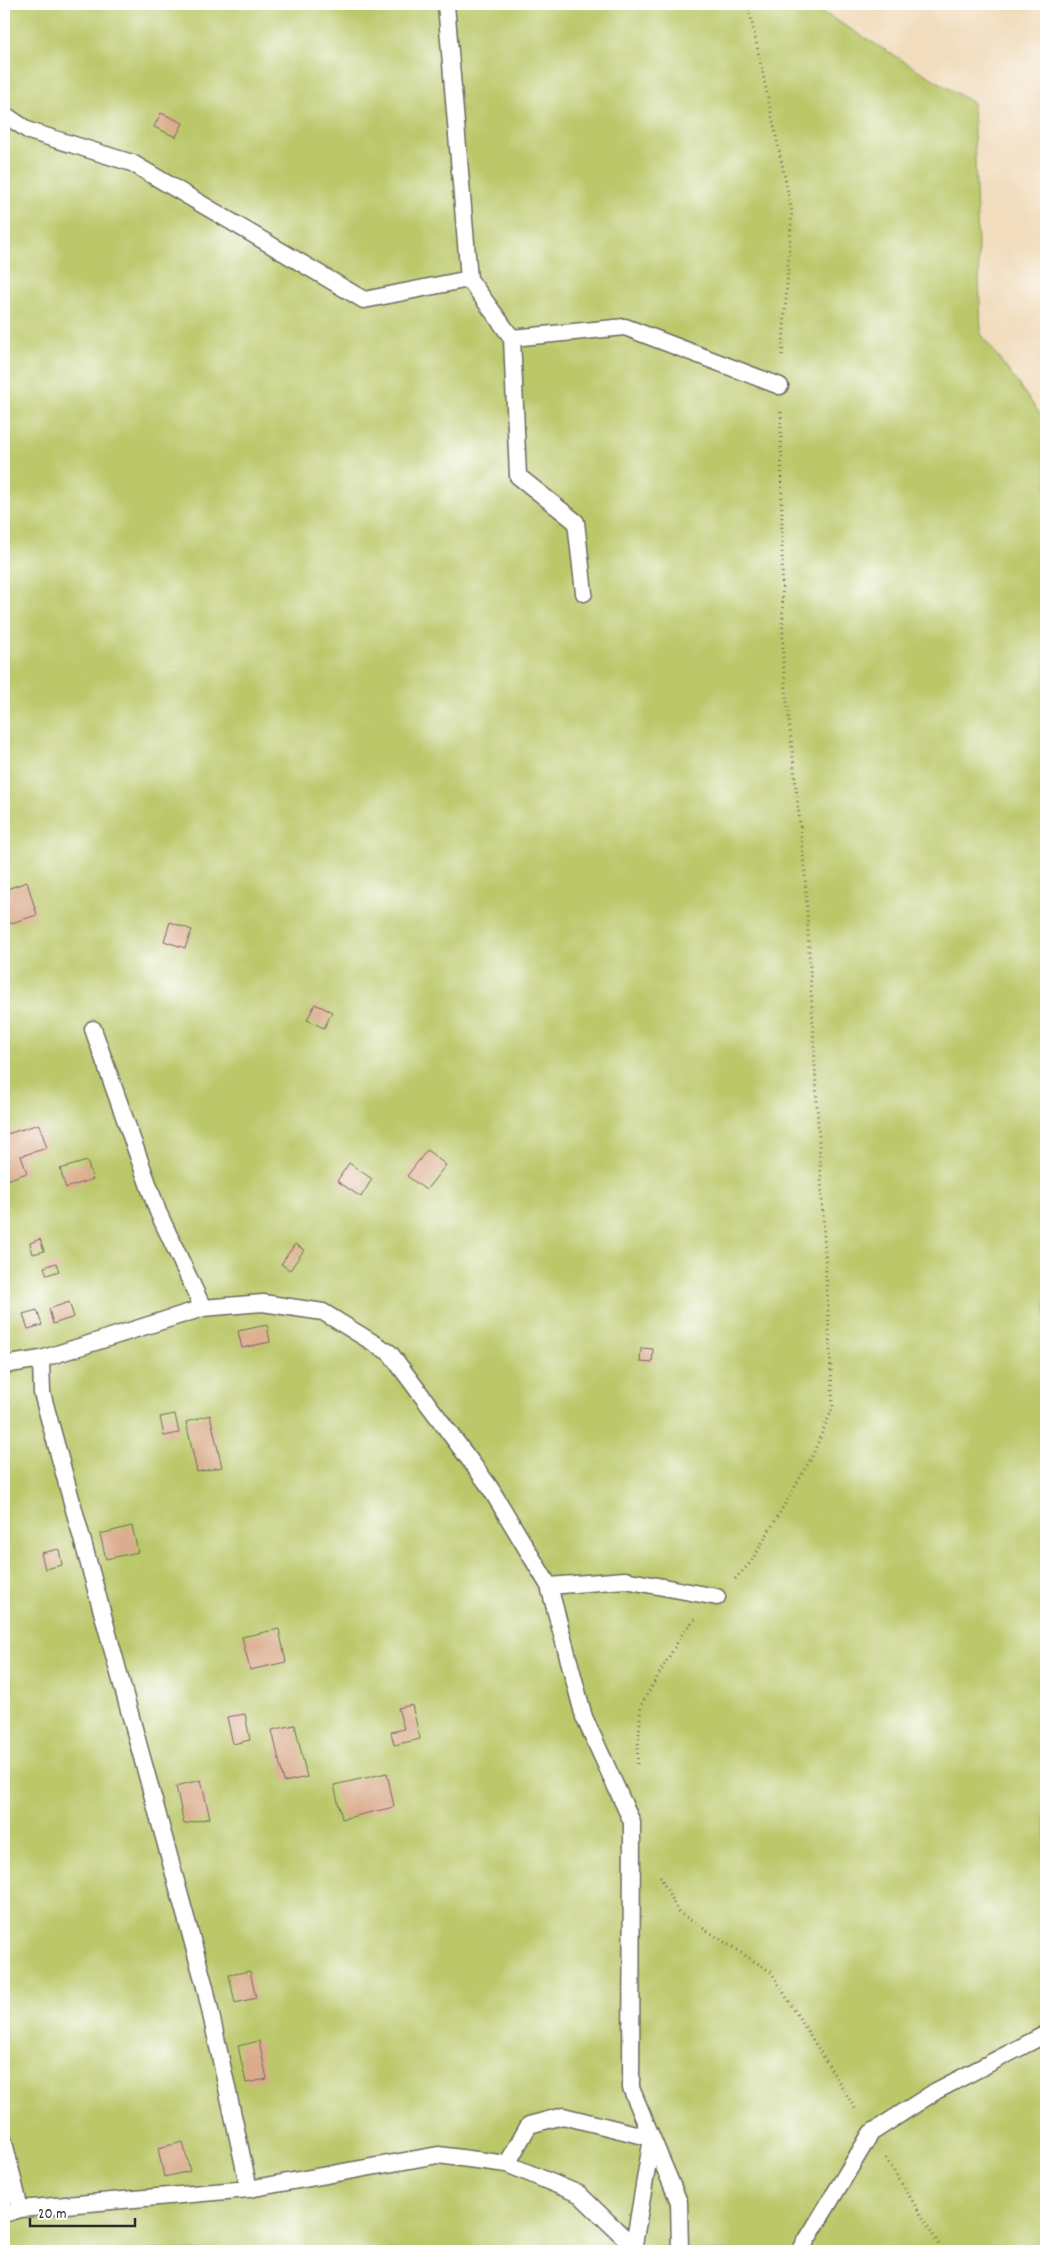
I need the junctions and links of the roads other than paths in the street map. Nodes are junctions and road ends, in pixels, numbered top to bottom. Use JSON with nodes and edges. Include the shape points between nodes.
{"nodes":[{"id":1,"x":446,"y":4,"type":"edge"},
{"id":2,"x":4,"y":114,"type":"edge"},
{"id":3,"x":470,"y":278,"type":"junction"},
{"id":4,"x":512,"y":338,"type":"junction"},
{"id":5,"x":780,"y":386,"type":"road end"},
{"id":6,"x":584,"y":593,"type":"dead end"},
{"id":7,"x":93,"y":1029,"type":"dead end"},
{"id":8,"x":203,"y":1308,"type":"junction"},
{"id":9,"x":41,"y":1359,"type":"junction"},
{"id":10,"x":4,"y":1364,"type":"edge"},
{"id":11,"x":549,"y":1586,"type":"junction"},
{"id":12,"x":717,"y":1597,"type":"road end"},
{"id":13,"x":1046,"y":2034,"type":"edge"},
{"id":14,"x":652,"y":2138,"type":"junction"},
{"id":15,"x":4,"y":2142,"type":"edge"},
{"id":16,"x":507,"y":2164,"type":"junction"},
{"id":17,"x":249,"y":2189,"type":"junction"},
{"id":18,"x":20,"y":2209,"type":"junction"},
{"id":19,"x":4,"y":2214,"type":"edge"},
{"id":20,"x":634,"y":2249,"type":"edge"},
{"id":21,"x":680,"y":2251,"type":"edge"},
{"id":22,"x":800,"y":2251,"type":"edge"}],
"edges":[{"from":1,"to":3,"type":"lane"},
{"from":2,"to":3,"type":"lane","via":[[29,131],[132,163],[364,300]]},
{"from":3,"to":4,"type":"lane"},
{"from":4,"to":5,"type":"lane","via":[[625,327]]},
{"from":4,"to":6,"type":"lane","via":[[518,476],[576,522]]},
{"from":7,"to":8,"type":"lane","via":[[158,1212]]},
{"from":8,"to":9,"type":"lane"},
{"from":8,"to":11,"type":"lane","via":[[263,1303],[322,1312],[390,1353],[489,1486]]},
{"from":9,"to":10,"type":"lane"},
{"from":9,"to":17,"type":"lane","via":[[42,1393],[205,1987]]},
{"from":11,"to":12,"type":"lane","via":[[625,1580]]},
{"from":11,"to":14,"type":"lane","via":[[584,1717],[632,1822],[631,2088]]},
{"from":13,"to":22,"type":"lane","via":[[936,2091],[871,2133]]},
{"from":14,"to":16,"type":"lane","via":[[563,2116],[529,2125]]},
{"from":14,"to":20,"type":"lane"},
{"from":14,"to":21,"type":"lane","via":[[679,2202]]},
{"from":15,"to":18,"type":"lane"},
{"from":16,"to":17,"type":"lane","via":[[438,2155]]},
{"from":16,"to":20,"type":"lane","via":[[579,2194]]},
{"from":17,"to":18,"type":"lane"},
{"from":18,"to":19,"type":"lane"}]}
